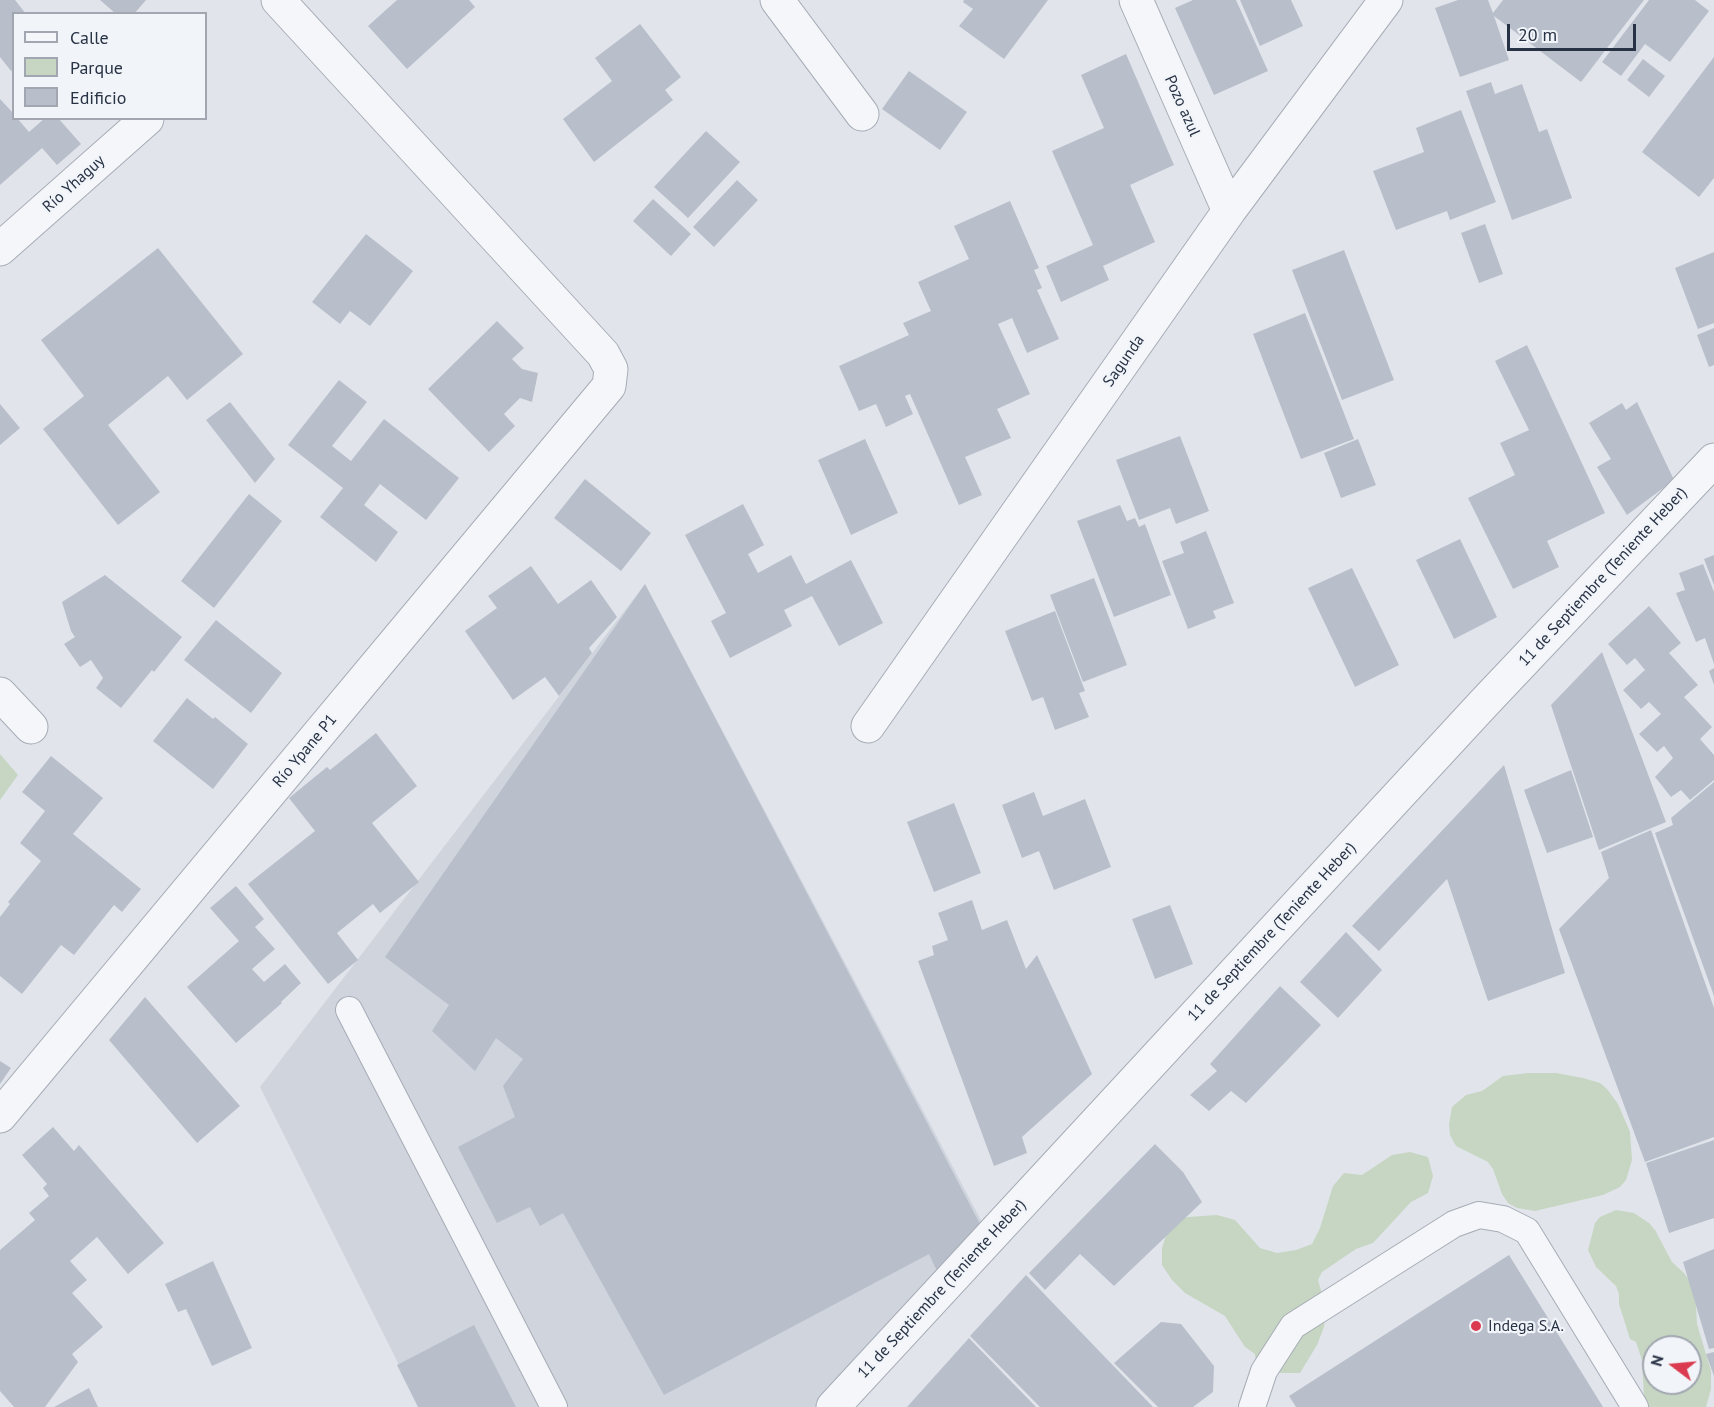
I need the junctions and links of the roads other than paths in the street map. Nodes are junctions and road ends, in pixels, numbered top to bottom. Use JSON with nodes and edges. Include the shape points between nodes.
{"nodes":[{"id":1,"x":777,"y":0,"type":"edge"},
{"id":2,"x":1136,"y":0,"type":"edge"},
{"id":3,"x":1386,"y":0,"type":"edge"},
{"id":4,"x":285,"y":2,"type":"edge"},
{"id":5,"x":862,"y":114,"type":"dead end"},
{"id":6,"x":146,"y":120,"type":"edge"},
{"id":7,"x":1229,"y":212,"type":"junction"},
{"id":8,"x":0,"y":249,"type":"edge"},
{"id":9,"x":1714,"y":460,"type":"edge"},
{"id":10,"x":0,"y":694,"type":"edge"},
{"id":11,"x":868,"y":726,"type":"dead end"},
{"id":12,"x":31,"y":727,"type":"dead end"},
{"id":13,"x":349,"y":1010,"type":"dead end"},
{"id":14,"x":0,"y":1116,"type":"edge"},
{"id":15,"x":555,"y":1407,"type":"edge"},
{"id":16,"x":833,"y":1407,"type":"edge"},
{"id":17,"x":1252,"y":1407,"type":"edge"},
{"id":18,"x":1635,"y":1407,"type":"edge"}],
"edges":[{"from":1,"to":5,"type":"street"},
{"from":2,"to":7,"type":"street","name":"Pozo azul"},
{"from":3,"to":7,"type":"street","name":"Sagunda"},
{"from":4,"to":14,"type":"street","name":"Río Ypane P1","via":[[603,354],[610,369],[609,386]]},
{"from":6,"to":8,"type":"street","name":"Río Yhaguy"},
{"from":7,"to":11,"type":"street","name":"Sagunda"},
{"from":9,"to":16,"type":"street","name":"11 de Septiembre (Teniente Heber)","via":[[1475,712]]},
{"from":10,"to":12,"type":"street"},
{"from":13,"to":15,"type":"lane"},
{"from":17,"to":18,"type":"lane","via":[[1264,1371],[1293,1326],[1454,1224],[1479,1215],[1503,1219],[1527,1231]]}]}
